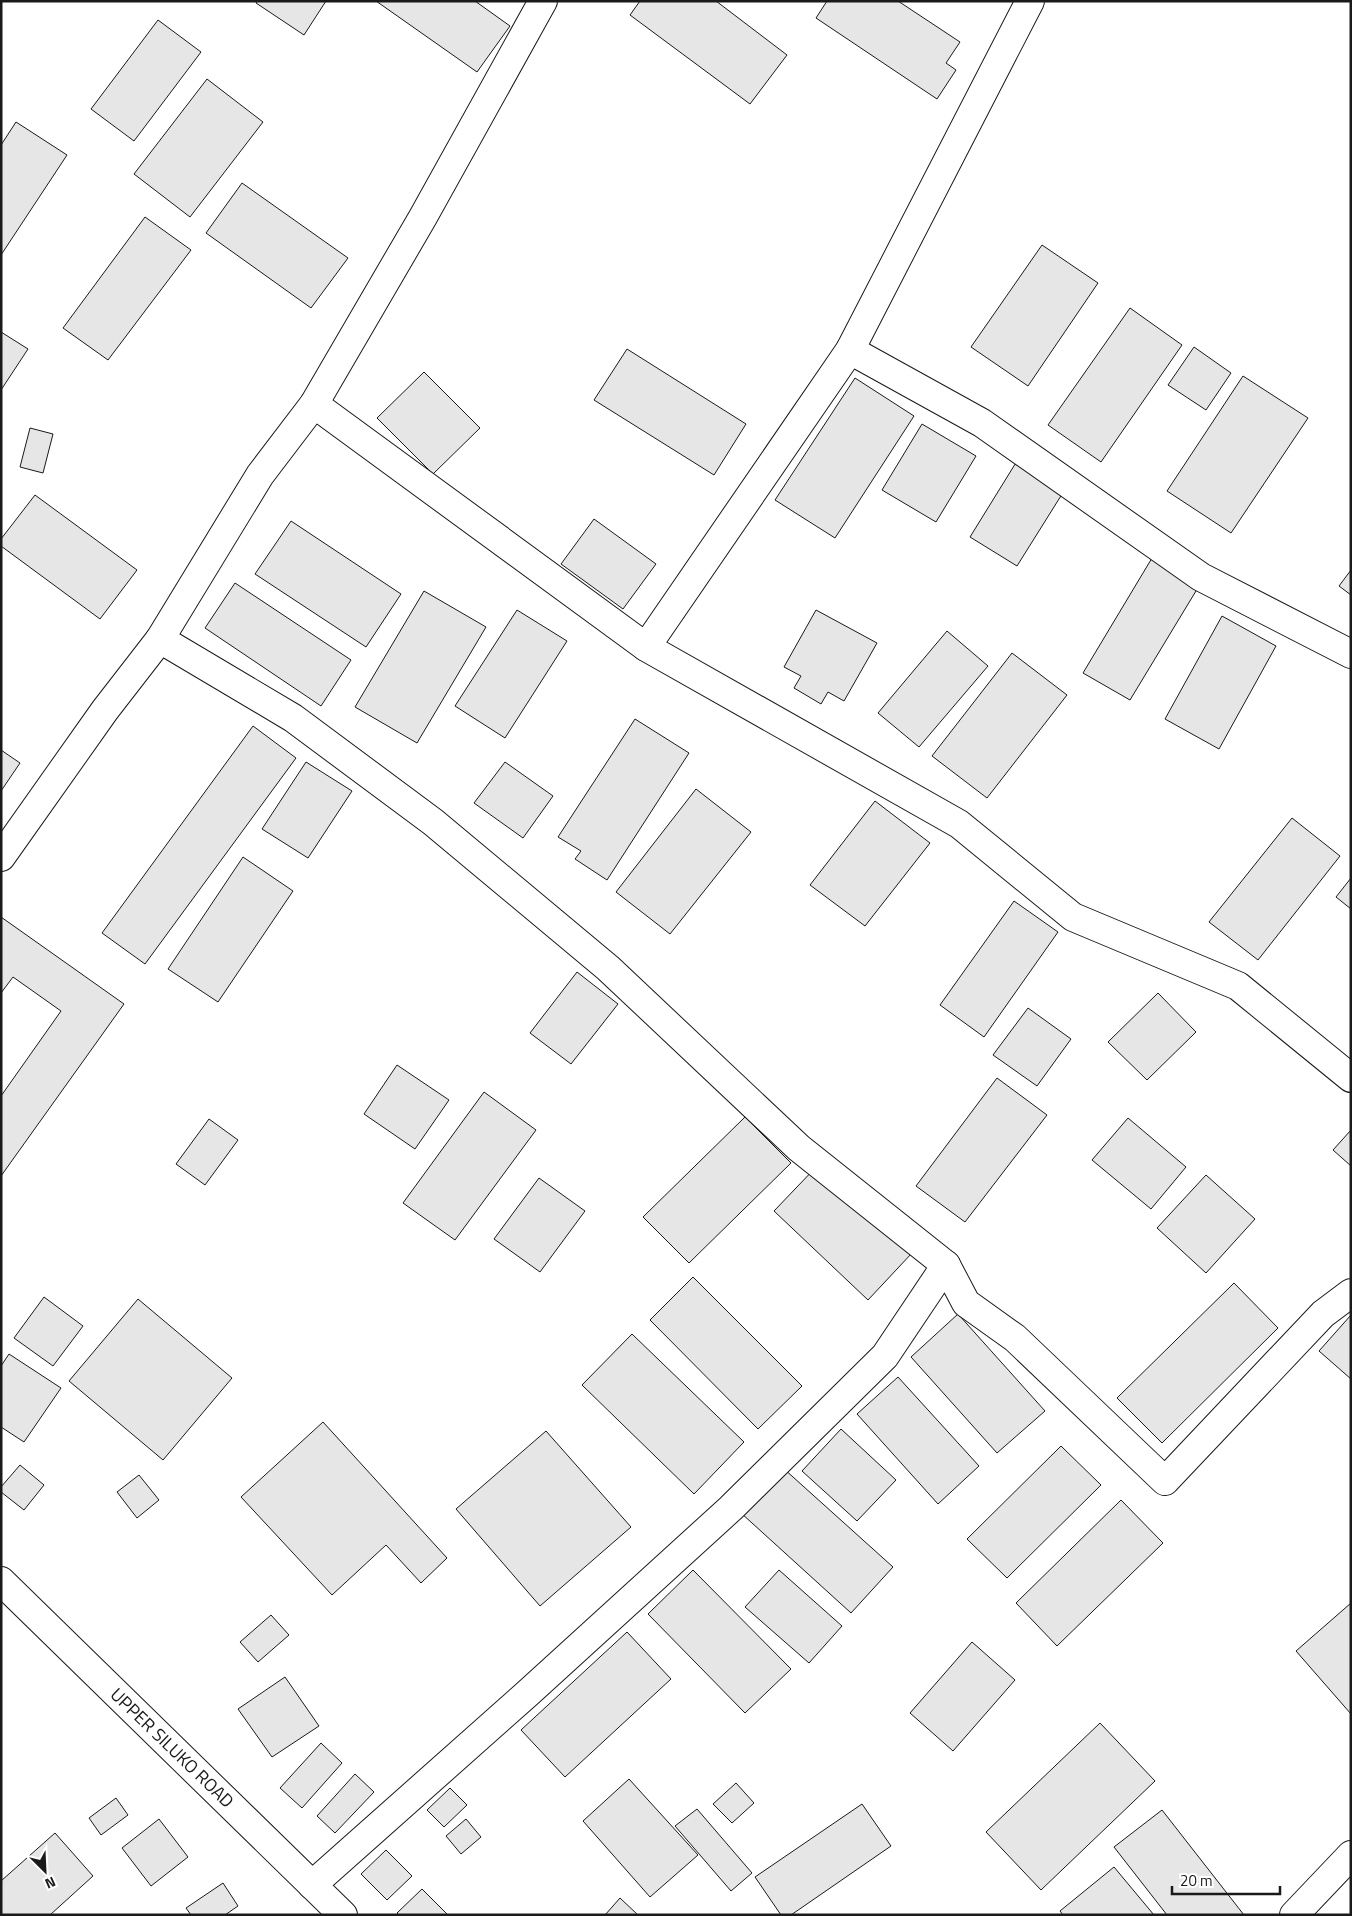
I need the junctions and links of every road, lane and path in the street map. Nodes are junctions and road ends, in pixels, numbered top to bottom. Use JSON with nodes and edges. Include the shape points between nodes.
{"nodes":[{"id":1,"x":543,"y":1,"type":"edge"},
{"id":2,"x":1030,"y":1,"type":"edge"},
{"id":3,"x":850,"y":350,"type":"junction"},
{"id":4,"x":314,"y":404,"type":"junction"},
{"id":5,"x":160,"y":639,"type":"junction"},
{"id":6,"x":646,"y":648,"type":"junction"},
{"id":7,"x":1351,"y":654,"type":"edge"},
{"id":8,"x":1,"y":857,"type":"edge"},
{"id":9,"x":1351,"y":1078,"type":"edge"},
{"id":10,"x":946,"y":1264,"type":"junction"},
{"id":11,"x":1351,"y":1293,"type":"edge"},
{"id":12,"x":1,"y":1580,"type":"edge"},
{"id":13,"x":1351,"y":1855,"type":"edge"},
{"id":14,"x":312,"y":1885,"type":"junction"},
{"id":15,"x":343,"y":1915,"type":"edge"},
{"id":16,"x":1294,"y":1915,"type":"edge"}],
"edges":[{"from":1,"to":4,"type":"street"},
{"from":2,"to":3,"type":"street"},
{"from":3,"to":6,"type":"street"},
{"from":3,"to":7,"type":"street","via":[[982,422],[1201,576]]},
{"from":4,"to":5,"type":"street","via":[[260,475]]},
{"from":4,"to":6,"type":"street"},
{"from":5,"to":8,"type":"street","via":[[105,710]]},
{"from":5,"to":10,"type":"street","via":[[293,718],[433,822],[608,968],[800,1148]]},
{"from":6,"to":9,"type":"street","via":[[958,824],[1073,917],[1238,986]]},
{"from":10,"to":11,"type":"street","via":[[966,1303],[1015,1338],[1165,1481],[1323,1314]]},
{"from":10,"to":14,"type":"street","via":[[885,1356],[745,1494]]},
{"from":12,"to":14,"type":"street","name":"UPPER SILUKO ROAD"},
{"from":13,"to":16,"type":"street"},
{"from":14,"to":15,"type":"street","name":"UPPER SILUKO ROAD"}]}
